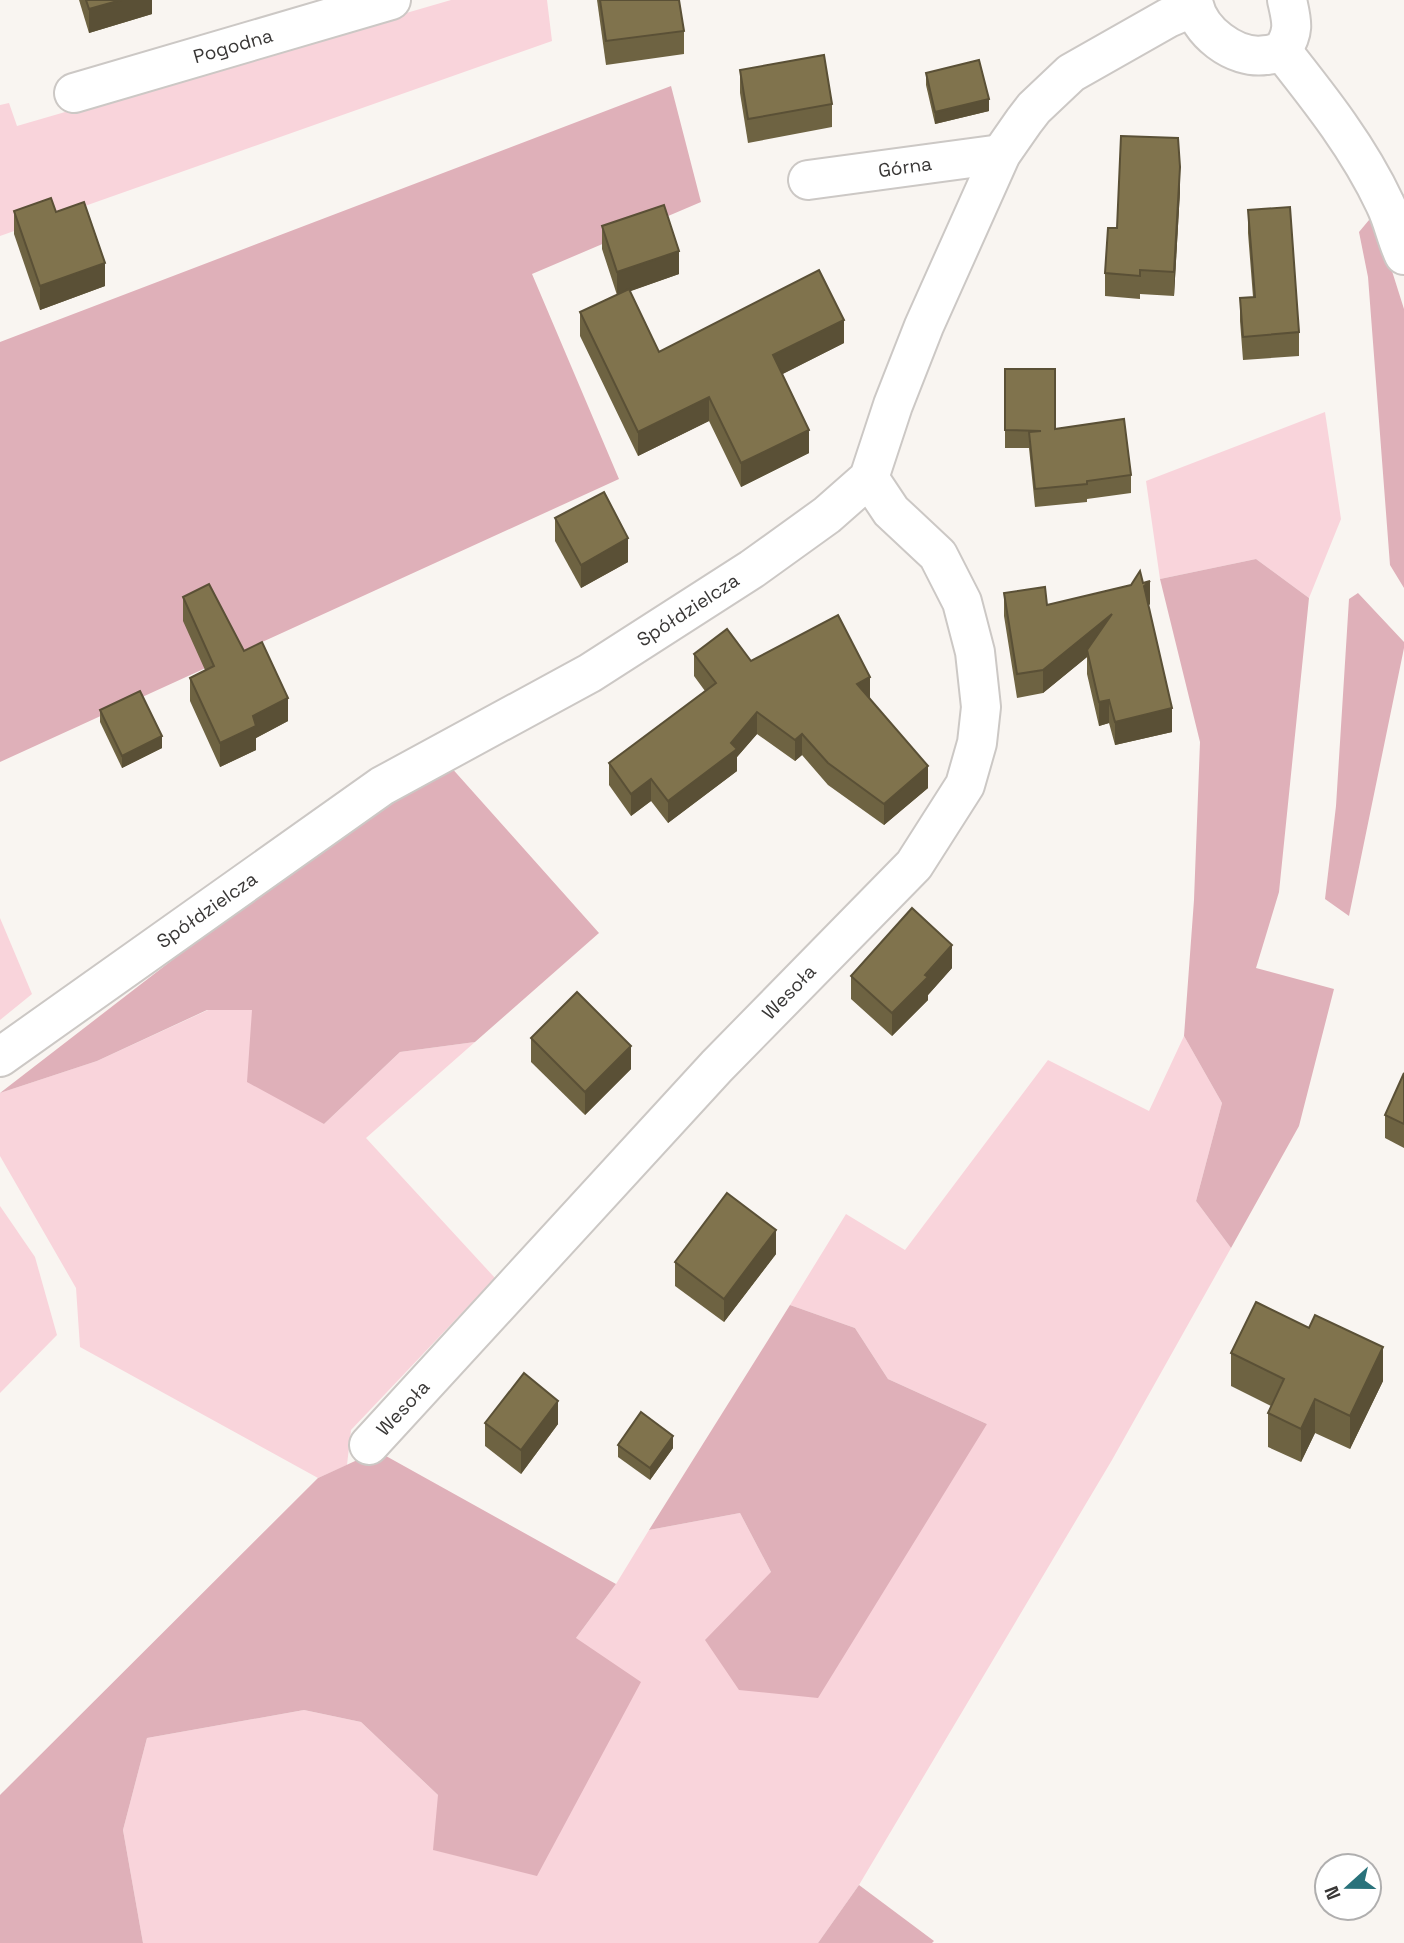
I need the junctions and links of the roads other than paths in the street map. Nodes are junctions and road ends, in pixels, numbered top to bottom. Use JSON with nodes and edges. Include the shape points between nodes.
{"nodes":[{"id":1,"x":391,"y":0,"type":"edge"},
{"id":2,"x":1287,"y":0,"type":"edge"},
{"id":3,"x":1178,"y":6,"type":"edge"},
{"id":4,"x":1282,"y":51,"type":"junction"},
{"id":5,"x":74,"y":93,"type":"dead end"},
{"id":6,"x":1001,"y":154,"type":"junction"},
{"id":7,"x":808,"y":180,"type":"dead end"},
{"id":8,"x":1395,"y":213,"type":"edge"},
{"id":9,"x":1404,"y":255,"type":"edge"},
{"id":10,"x":869,"y":478,"type":"junction"},
{"id":11,"x":0,"y":1057,"type":"edge"},
{"id":12,"x":369,"y":1445,"type":"dead end"}],
"edges":[{"from":1,"to":5,"type":"street","name":"Pogodna"},
{"from":2,"to":4,"type":"street","via":[[1292,36]]},
{"from":3,"to":4,"type":"street","via":[[1242,53],[1265,56]]},
{"from":3,"to":6,"type":"street","via":[[1071,73],[1034,108]]},
{"from":4,"to":8,"type":"street","via":[[1328,109]]},
{"from":6,"to":7,"type":"street","name":"Górna"},
{"from":6,"to":10,"type":"street","via":[[924,326]]},
{"from":8,"to":9,"type":"street"},
{"from":10,"to":11,"type":"street","name":"Spółdzielcza","via":[[752,569],[590,673],[382,786]]},
{"from":10,"to":12,"type":"street","name":"Wesoła","via":[[891,511],[938,555],[962,602],[975,652],[981,707],[965,785],[914,865],[717,1066]]}]}
